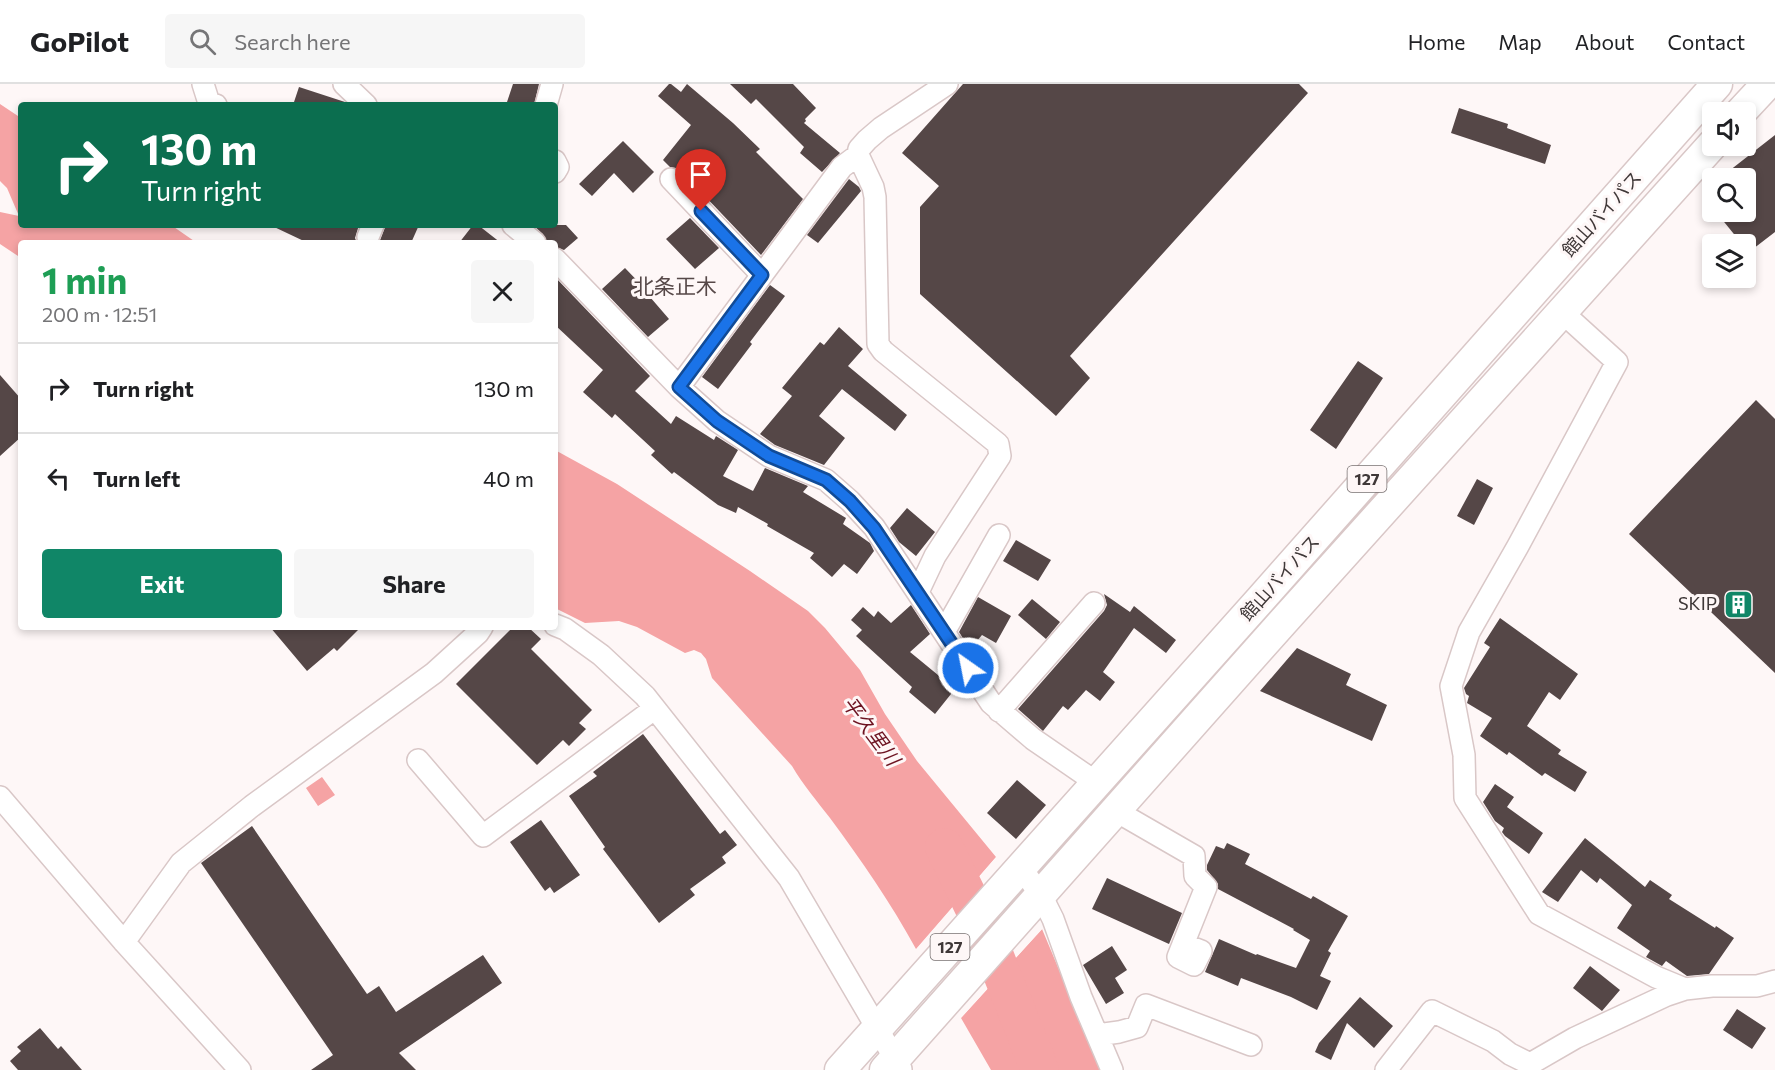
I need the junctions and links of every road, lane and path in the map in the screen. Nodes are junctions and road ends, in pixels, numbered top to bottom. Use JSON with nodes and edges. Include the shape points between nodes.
{"nodes":[{"id":1,"x":203,"y":84,"type":"edge"},
{"id":2,"x":345,"y":84,"type":"edge"},
{"id":3,"x":552,"y":84,"type":"edge"},
{"id":4,"x":947,"y":84,"type":"edge"},
{"id":5,"x":1718,"y":84,"type":"edge"},
{"id":6,"x":1767,"y":84,"type":"edge"},
{"id":7,"x":209,"y":102,"type":"edge"},
{"id":8,"x":363,"y":102,"type":"edge"},
{"id":9,"x":547,"y":102,"type":"edge"},
{"id":10,"x":1750,"y":102,"type":"edge"},
{"id":11,"x":858,"y":155,"type":"junction"},
{"id":12,"x":1702,"y":156,"type":"edge"},
{"id":13,"x":671,"y":179,"type":"dead end"},
{"id":14,"x":517,"y":228,"type":"edge"},
{"id":15,"x":531,"y":240,"type":"edge"},
{"id":16,"x":558,"y":262,"type":"edge"},
{"id":17,"x":762,"y":275,"type":"junction"},
{"id":18,"x":1563,"y":313,"type":"junction"},
{"id":19,"x":679,"y":387,"type":"junction"},
{"id":20,"x":999,"y":534,"type":"dead end"},
{"id":21,"x":918,"y":592,"type":"junction"},
{"id":22,"x":1094,"y":603,"type":"dead end"},
{"id":23,"x":558,"y":626,"type":"edge"},
{"id":24,"x":480,"y":630,"type":"edge"},
{"id":25,"x":944,"y":632,"type":"junction"},
{"id":26,"x":654,"y":709,"type":"junction"},
{"id":27,"x":999,"y":711,"type":"junction"},
{"id":28,"x":418,"y":760,"type":"dead end"},
{"id":29,"x":1096,"y":783,"type":"junction"},
{"id":30,"x":0,"y":797,"type":"edge"},
{"id":31,"x":1116,"y":811,"type":"junction"},
{"id":32,"x":1018,"y":871,"type":"junction"},
{"id":33,"x":1037,"y":899,"type":"junction"},
{"id":34,"x":124,"y":942,"type":"junction"},
{"id":35,"x":1183,"y":944,"type":"dead end"},
{"id":36,"x":1775,"y":981,"type":"edge"},
{"id":37,"x":1685,"y":989,"type":"junction"},
{"id":38,"x":881,"y":1024,"type":"junction"},
{"id":39,"x":1097,"y":1035,"type":"junction"},
{"id":40,"x":1251,"y":1045,"type":"dead end"},
{"id":41,"x":895,"y":1063,"type":"edge"},
{"id":42,"x":1388,"y":1068,"type":"edge"},
{"id":43,"x":240,"y":1070,"type":"edge"},
{"id":44,"x":840,"y":1070,"type":"edge"},
{"id":45,"x":1112,"y":1070,"type":"edge"}],
"edges":[{"from":1,"to":7,"type":"street"},
{"from":2,"to":8,"type":"street"},
{"from":3,"to":9,"type":"street"},
{"from":4,"to":11,"type":"street","via":[[881,128],[859,149]]},
{"from":5,"to":29,"type":"highway","name":"館山バイパス","number":"127"},
{"from":6,"to":10,"type":"highway"},
{"from":11,"to":17,"type":"street","via":[[842,167]]},
{"from":11,"to":21,"type":"street","via":[[875,197],[878,344],[998,444],[1000,456],[934,556]]},
{"from":12,"to":18,"type":"highway","name":"館山バイパス","number":"127"},
{"from":13,"to":17,"type":"street"},
{"from":14,"to":15,"type":"street"},
{"from":16,"to":19,"type":"street"},
{"from":17,"to":19,"type":"street"},
{"from":18,"to":31,"type":"highway","name":"館山バイパス","number":"127"},
{"from":18,"to":37,"type":"street","via":[[1617,362],[1469,632],[1451,686],[1464,756],[1465,798],[1539,914]]},
{"from":19,"to":21,"type":"street","via":[[717,421],[769,456],[826,480],[874,528]]},
{"from":20,"to":25,"type":"street"},
{"from":21,"to":25,"type":"street"},
{"from":22,"to":27,"type":"street"},
{"from":23,"to":26,"type":"street","via":[[602,655]]},
{"from":24,"to":34,"type":"street","via":[[434,673],[181,863]]},
{"from":25,"to":27,"type":"street"},
{"from":26,"to":28,"type":"street","via":[[483,836]]},
{"from":26,"to":38,"type":"street","via":[[789,878]]},
{"from":27,"to":29,"type":"street"},
{"from":29,"to":32,"type":"highway","name":"館山バイパス","number":"127"},
{"from":30,"to":34,"type":"street"},
{"from":31,"to":33,"type":"highway","name":"館山バイパス","number":"127"},
{"from":31,"to":35,"type":"street","via":[[1194,856],[1195,876],[1206,888]]},
{"from":32,"to":33,"type":"street"},
{"from":32,"to":38,"type":"highway","name":"館山バイパス","number":"127"},
{"from":33,"to":39,"type":"street","via":[[1053,919]]},
{"from":33,"to":41,"type":"highway","name":"館山バイパス","number":"127"},
{"from":34,"to":43,"type":"street"},
{"from":36,"to":37,"type":"street","via":[[1757,986]]},
{"from":37,"to":42,"type":"street","via":[[1639,1007],[1530,1064],[1432,1011]]},
{"from":38,"to":41,"type":"street"},
{"from":38,"to":44,"type":"highway","name":"館山バイパス","number":"127"},
{"from":39,"to":40,"type":"street","via":[[1137,1027],[1146,1005]]},
{"from":39,"to":45,"type":"street"}]}
